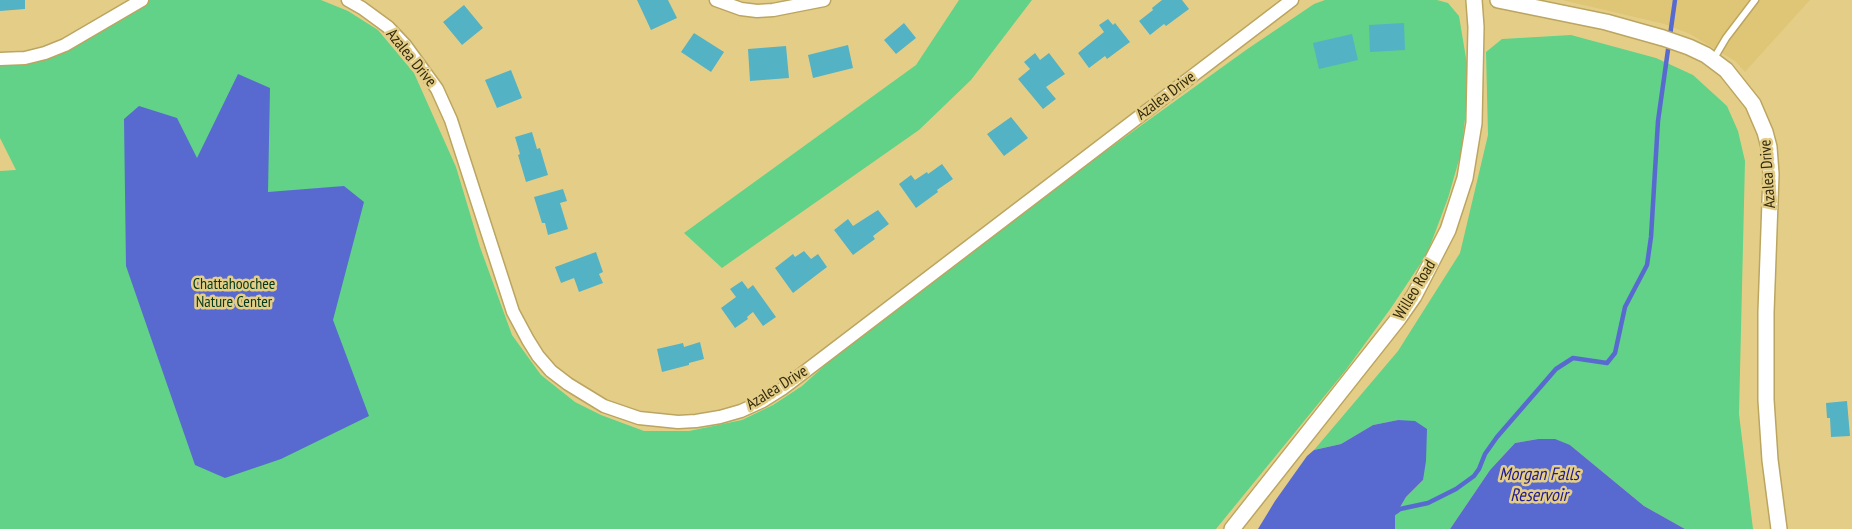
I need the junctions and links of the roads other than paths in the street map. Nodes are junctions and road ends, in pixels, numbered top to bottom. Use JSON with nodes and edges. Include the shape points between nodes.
{"nodes":[{"id":1,"x":142,"y":0,"type":"edge"},
{"id":2,"x":348,"y":0,"type":"edge"},
{"id":3,"x":716,"y":0,"type":"edge"},
{"id":4,"x":824,"y":0,"type":"edge"},
{"id":5,"x":1292,"y":0,"type":"edge"},
{"id":6,"x":1474,"y":0,"type":"edge"},
{"id":7,"x":1498,"y":0,"type":"edge"},
{"id":8,"x":1755,"y":0,"type":"edge"},
{"id":9,"x":364,"y":4,"type":"edge"},
{"id":10,"x":0,"y":59,"type":"edge"},
{"id":11,"x":1713,"y":60,"type":"junction"},
{"id":12,"x":1232,"y":529,"type":"edge"},
{"id":13,"x":1779,"y":529,"type":"edge"}],
"edges":[{"from":1,"to":10,"type":"street","via":[[65,45],[25,58]]},
{"from":2,"to":9,"type":"street","name":"Azalea Drive"},
{"from":3,"to":4,"type":"street","via":[[757,11]]},
{"from":5,"to":9,"type":"street","name":"Azalea Drive","via":[[782,389],[741,411],[678,422],[639,418],[604,406],[568,384],[538,356],[513,312],[451,120],[437,89],[405,45]]},
{"from":6,"to":12,"type":"street","name":"Willeo Road","via":[[1472,142],[1448,230],[1398,319]]},
{"from":7,"to":11,"type":"street","name":"Azalea Drive","via":[[1606,22],[1680,44]]},
{"from":8,"to":11,"type":"lane"},
{"from":11,"to":13,"type":"street","name":"Azalea Drive","via":[[1745,91],[1760,118],[1769,147],[1772,203],[1766,400]]}]}
